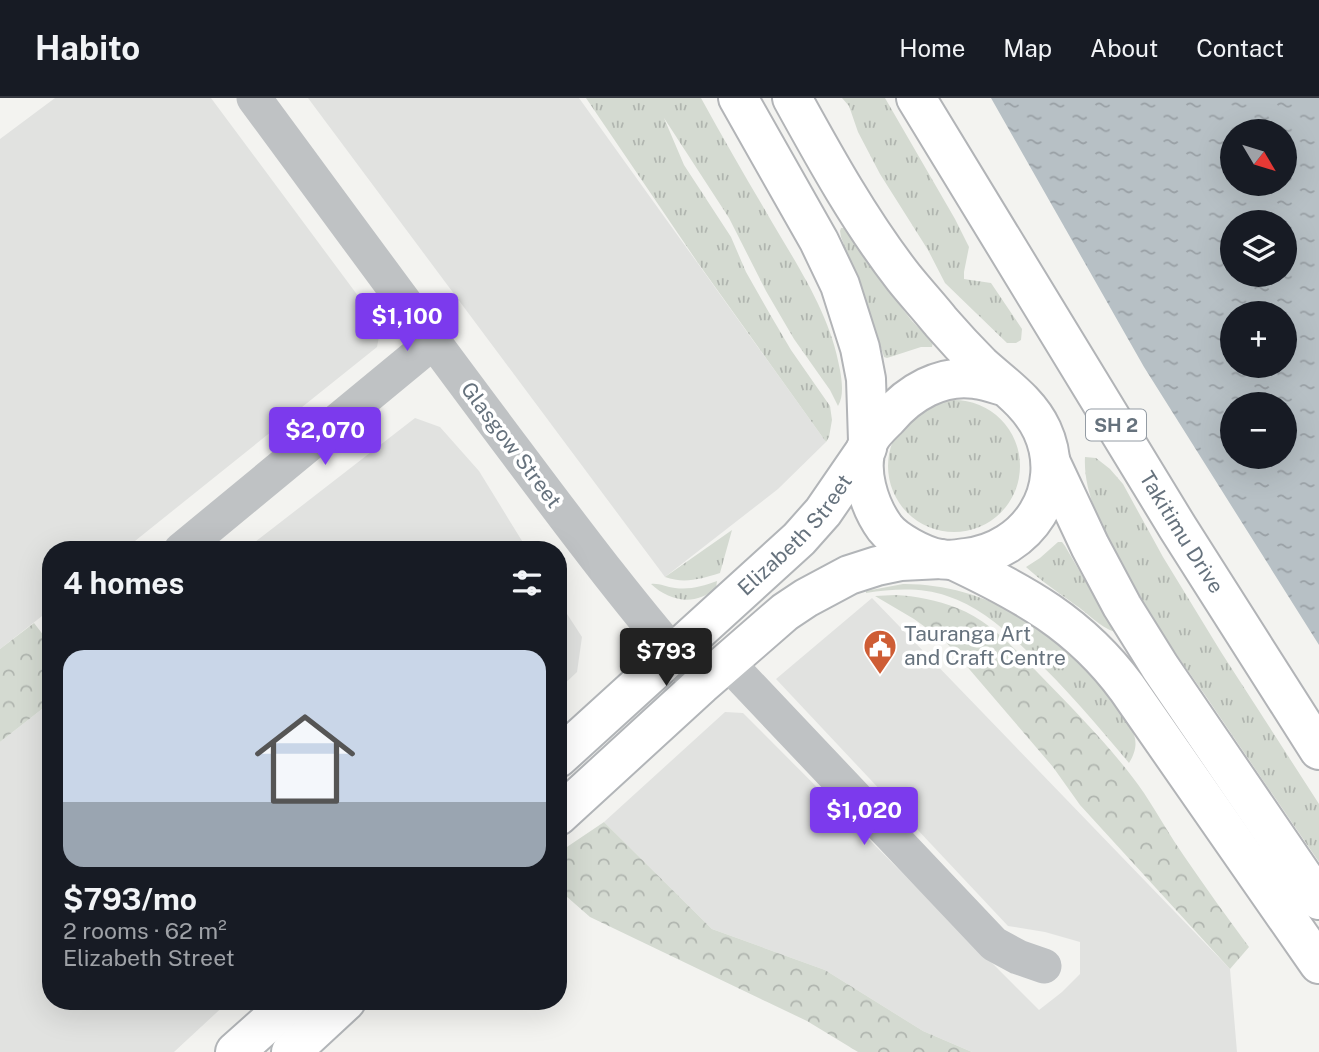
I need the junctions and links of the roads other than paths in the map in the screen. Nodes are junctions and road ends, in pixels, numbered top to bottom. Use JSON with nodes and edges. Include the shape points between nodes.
{"nodes":[{"id":1,"x":254,"y":98,"type":"edge"},
{"id":2,"x":738,"y":98,"type":"edge"},
{"id":3,"x":792,"y":98,"type":"edge"},
{"id":4,"x":916,"y":98,"type":"edge"},
{"id":5,"x":433,"y":342,"type":"junction"},
{"id":6,"x":1006,"y":387,"type":"junction"},
{"id":7,"x":867,"y":444,"type":"junction"},
{"id":8,"x":1051,"y":463,"type":"junction"},
{"id":9,"x":192,"y":541,"type":"edge"},
{"id":10,"x":947,"y":560,"type":"junction"},
{"id":11,"x":672,"y":653,"type":"junction"},
{"id":12,"x":714,"y":674,"type":"junction"},
{"id":13,"x":567,"y":750,"type":"edge"},
{"id":14,"x":1319,"y":750,"type":"edge"},
{"id":15,"x":567,"y":808,"type":"edge"},
{"id":16,"x":1319,"y":900,"type":"edge"},
{"id":17,"x":1319,"y":964,"type":"edge"},
{"id":18,"x":1044,"y":966,"type":"dead end"},
{"id":19,"x":282,"y":1010,"type":"edge"},
{"id":20,"x":336,"y":1010,"type":"edge"},
{"id":21,"x":235,"y":1052,"type":"edge"},
{"id":22,"x":291,"y":1052,"type":"edge"}],
"edges":[{"from":1,"to":5,"type":"street","name":"Glasgow Street"},
{"from":2,"to":7,"type":"main road","via":[[840,285],[866,379]]},
{"from":3,"to":6,"type":"main road","via":[[902,276],[959,343]]},
{"from":4,"to":14,"type":"main road","name":"Takitimu Drive","number":"SH 2"},
{"from":5,"to":9,"type":"street"},
{"from":5,"to":11,"type":"street","name":"Glasgow Street"},
{"from":6,"to":7,"type":"main road","via":[[973,378],[922,388],[900,403]]},
{"from":6,"to":8,"type":"main road","via":[[1033,413]]},
{"from":7,"to":10,"type":"main road","via":[[863,471],[869,499],[886,529],[907,545]]},
{"from":7,"to":11,"type":"main road","name":"Elizabeth Street","via":[[830,504],[799,539]]},
{"from":8,"to":10,"type":"main road","via":[[1046,496],[1025,529],[996,550]]},
{"from":8,"to":16,"type":"main road","via":[[1122,606]]},
{"from":10,"to":12,"type":"main road","via":[[901,561],[849,575],[785,612]]},
{"from":10,"to":17,"type":"main road","via":[[1038,604],[1105,660]]},
{"from":11,"to":12,"type":"street","name":"Glasgow Street"},
{"from":11,"to":13,"type":"main road","name":"Elizabeth Street"},
{"from":12,"to":15,"type":"main road"},
{"from":12,"to":18,"type":"street","via":[[994,943]]},
{"from":19,"to":21,"type":"main road"},
{"from":20,"to":22,"type":"main road"}]}
